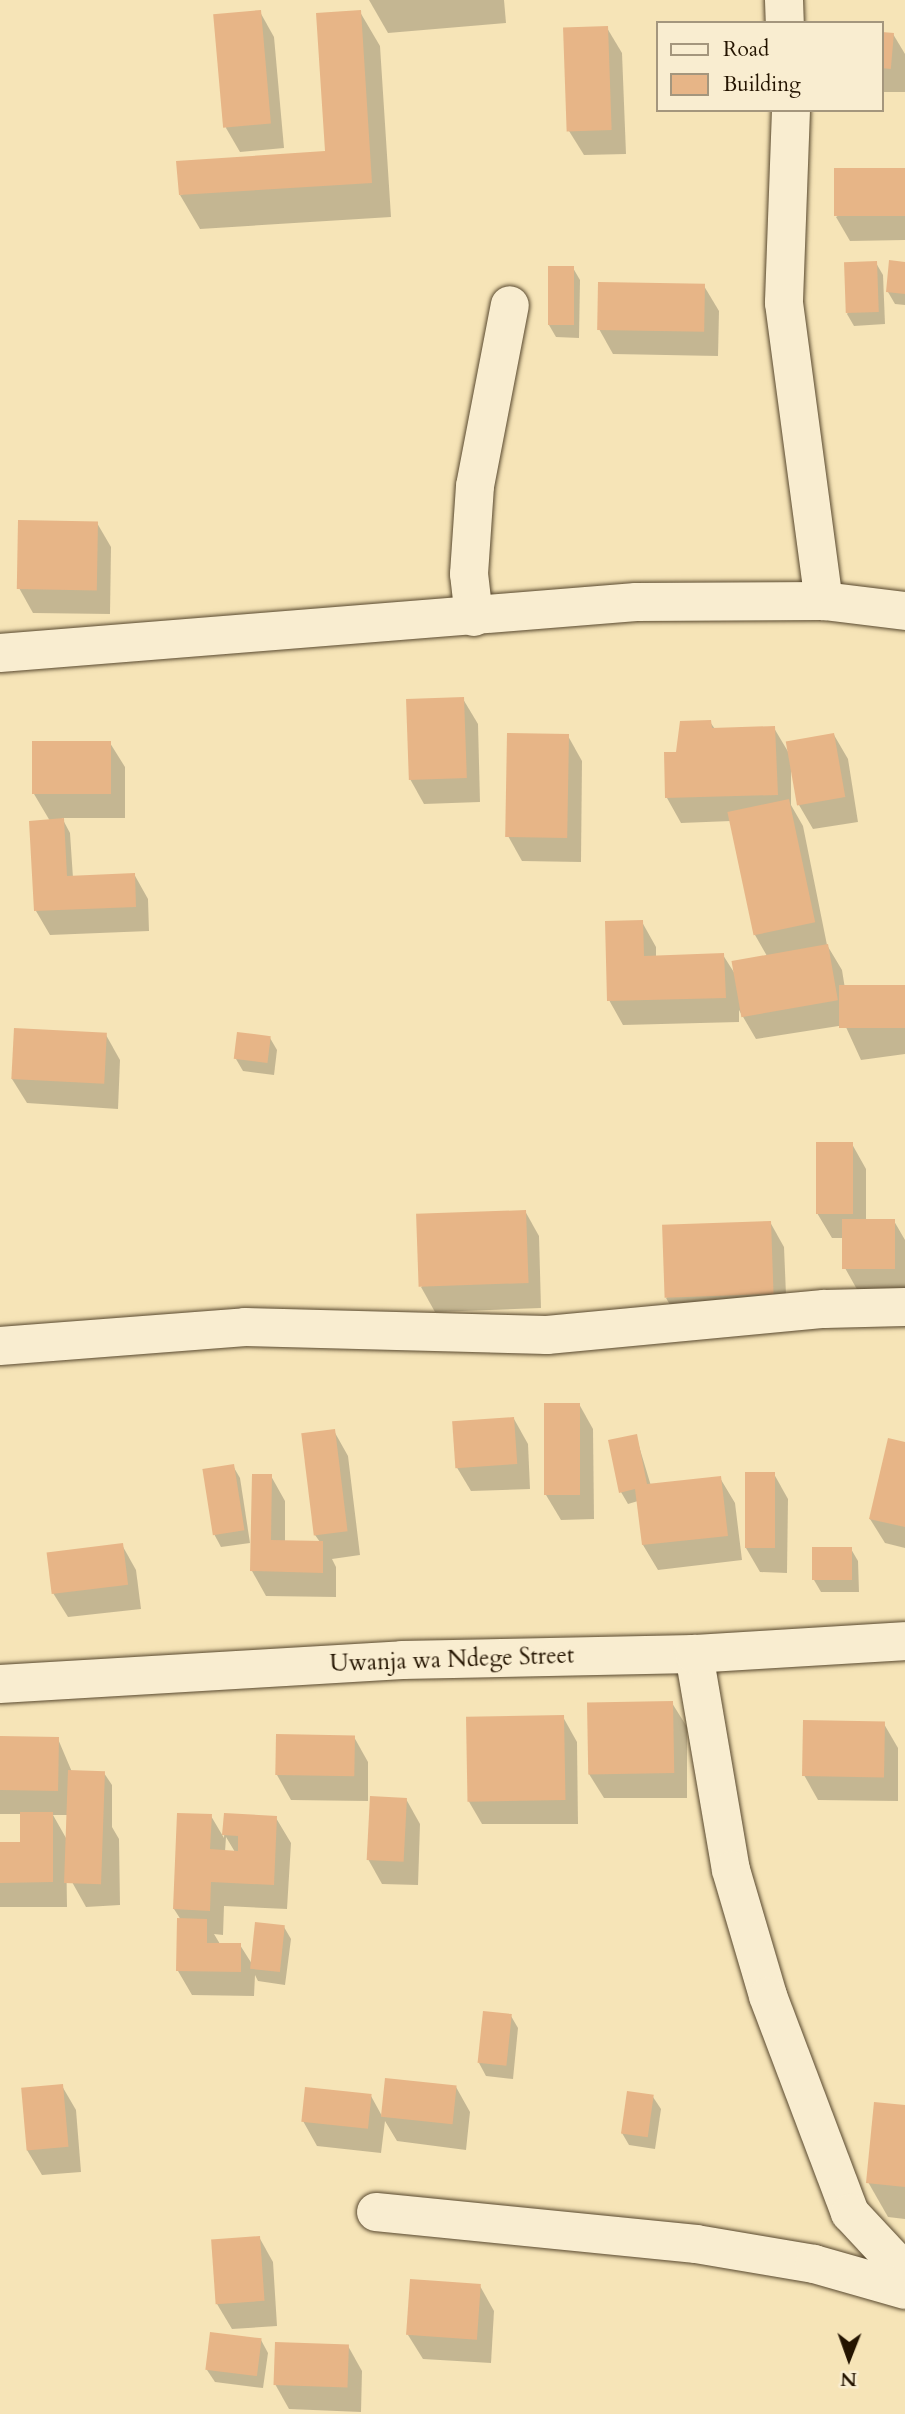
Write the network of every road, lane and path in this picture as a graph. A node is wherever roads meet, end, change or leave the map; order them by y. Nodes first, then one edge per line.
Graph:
1 (784, 0) edge
2 (785, 21) edge
3 (791, 112) edge
4 (510, 305) dead end
5 (824, 601) junction
6 (905, 611) edge
7 (474, 617) junction
8 (0, 653) edge
9 (905, 1307) edge
10 (0, 1346) edge
11 (905, 1641) edge
12 (694, 1654) junction
13 (0, 1684) edge
14 (376, 2212) dead end
15 (905, 2272) edge
16 (905, 2290) edge

1 - 2 street
3 - 5 street
4 - 7 street
5 - 6 street
5 - 7 street
7 - 8 street
9 - 10 street
11 - 12 street, Uwanja wa Ndege Street
12 - 13 street, Uwanja wa Ndege Street
12 - 15 street
14 - 16 street

